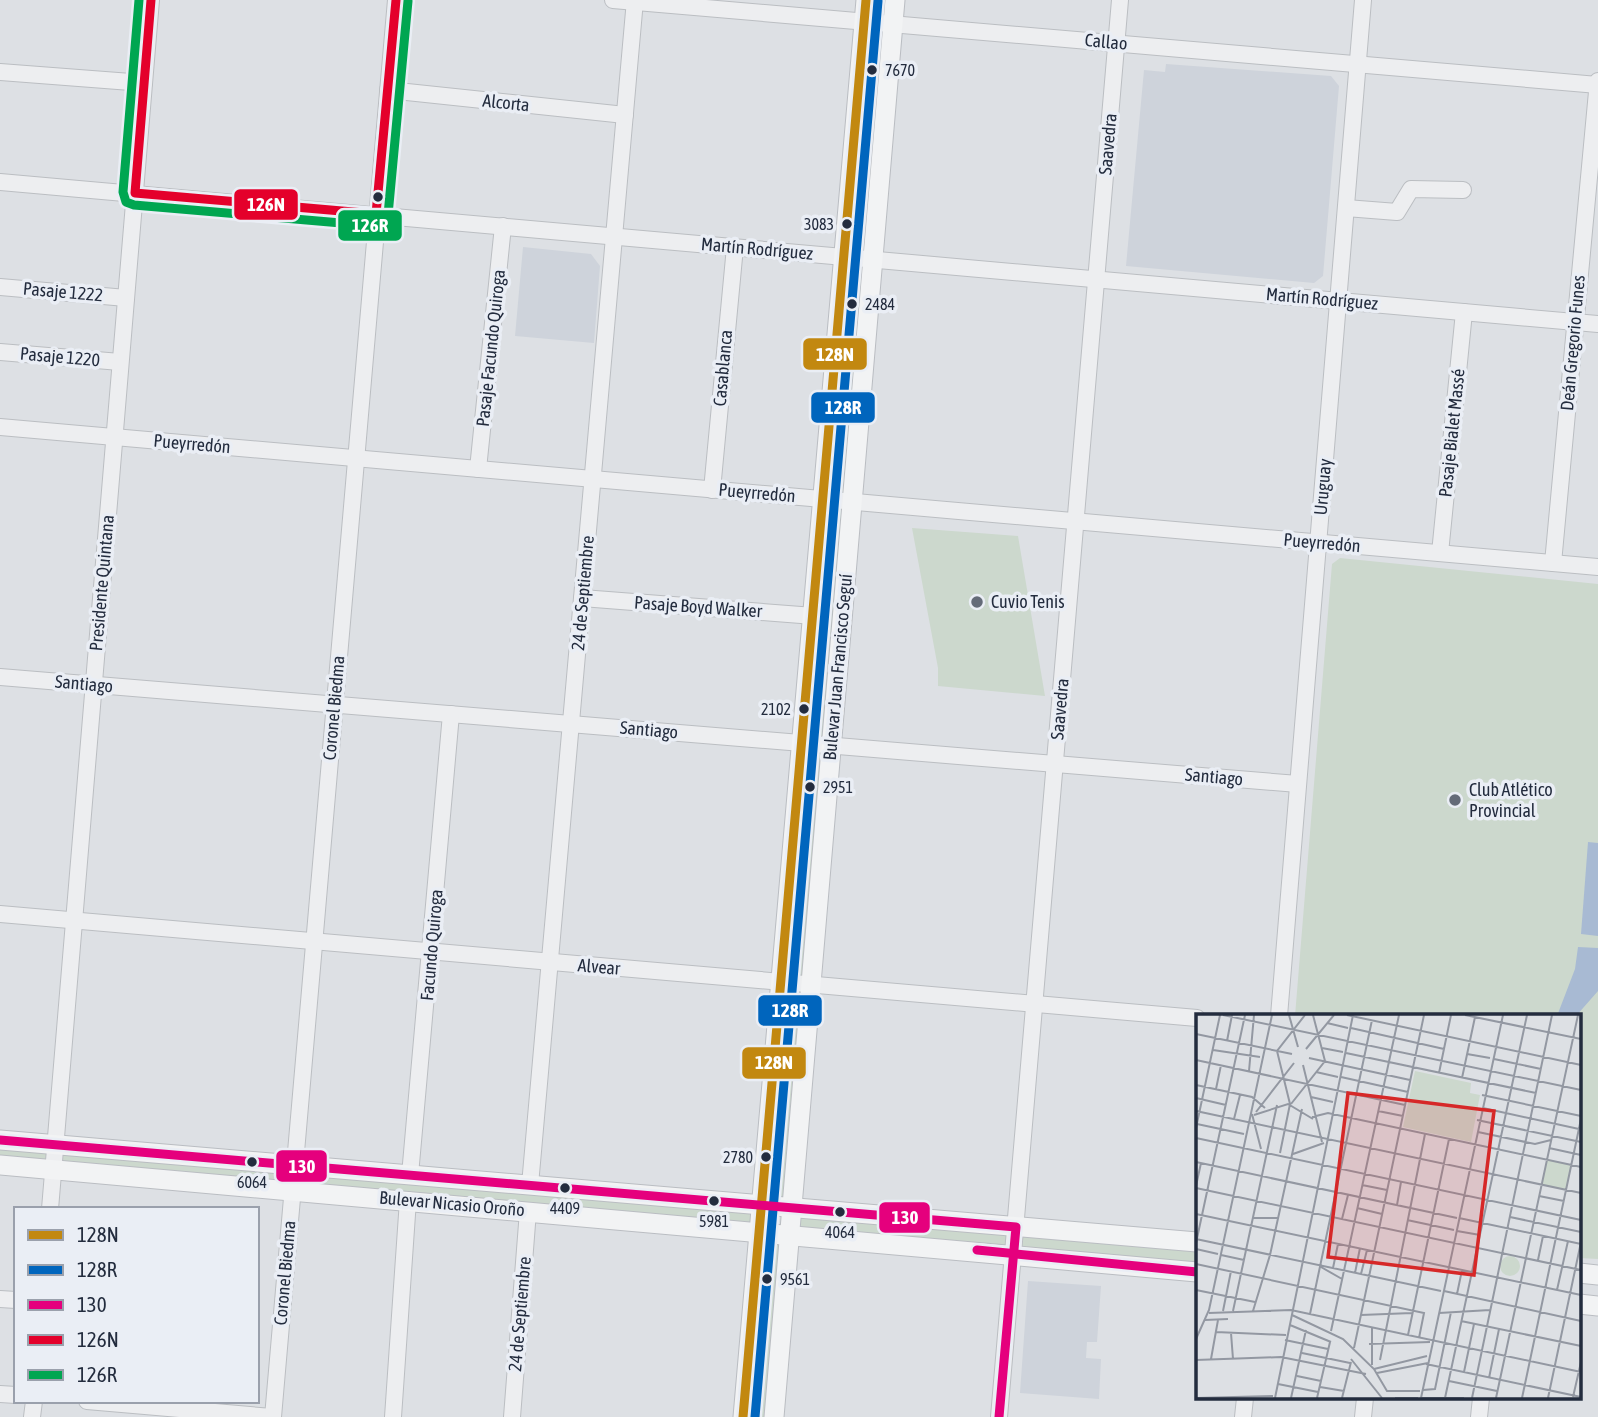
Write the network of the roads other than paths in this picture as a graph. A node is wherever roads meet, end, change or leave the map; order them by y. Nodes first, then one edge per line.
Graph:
1 (151, 0) edge
2 (396, 0) edge
3 (613, 0) edge
4 (866, 0) edge
5 (895, 0) edge
6 (1121, 0) edge
7 (1363, 0) edge
8 (634, 1) edge
9 (864, 22) junction
10 (893, 24) junction
11 (1117, 43) junction
12 (1357, 64) junction
13 (0, 72) edge
14 (144, 83) junction
15 (1598, 84) edge
16 (387, 90) junction
17 (625, 115) junction
18 (0, 182) edge
19 (1463, 190) dead end
20 (135, 193) junction
21 (1346, 208) junction
22 (376, 215) junction
23 (503, 226) junction
24 (614, 236) junction
25 (735, 247) junction
26 (844, 257) junction
27 (873, 259) junction
28 (1096, 279) junction
29 (0, 287) edge
30 (126, 298) junction
31 (1338, 301) junction
32 (1464, 312) junction
33 (1575, 322) junction
34 (1598, 324) edge
35 (0, 352) edge
36 (121, 362) junction
37 (0, 427) edge
38 (114, 438) junction
39 (355, 458) junction
40 (478, 469) junction
41 (593, 479) junction
42 (712, 489) junction
43 (823, 499) junction
44 (852, 502) junction
45 (1076, 521) junction
46 (1318, 542) junction
47 (1440, 553) junction
48 (1553, 563) junction
49 (1598, 567) edge
50 (582, 598) junction
51 (814, 616) junction
52 (0, 677) edge
53 (94, 684) junction
54 (334, 704) junction
55 (451, 714) junction
56 (572, 724) junction
57 (803, 743) junction
58 (831, 746) junction
59 (1055, 764) junction
60 (1298, 784) junction
61 (0, 914) edge
62 (74, 921) junction
63 (314, 942) junction
64 (431, 953) junction
65 (550, 963) junction
66 (783, 984) junction
67 (810, 987) junction
68 (1035, 1005) junction
69 (1279, 1014) edge
70 (1196, 1018) edge
71 (0, 1140) edge
72 (55, 1145) junction
73 (0, 1165) edge
74 (295, 1165) junction
75 (53, 1170) junction
76 (410, 1175) junction
77 (530, 1185) junction
78 (293, 1191) junction
79 (408, 1200) junction
80 (762, 1205) junction
81 (50, 1207) edge
82 (791, 1207) junction
83 (528, 1211) junction
84 (1016, 1227) junction
85 (760, 1231) junction
86 (790, 1234) junction
87 (1196, 1242) edge
88 (1013, 1253) junction
89 (1196, 1272) edge
90 (1580, 1273) edge
91 (1598, 1275) edge
92 (1580, 1304) edge
93 (1598, 1306) edge
94 (110, 1403) edge
95 (272, 1417) edge
96 (393, 1417) edge
97 (512, 1417) edge
98 (743, 1417) edge
99 (774, 1417) edge
100 (999, 1417) edge

1 - 14 street, Presidente Quintana
2 - 16 street, Coronel Biedma
3 - 8 street, Callao
4 - 9 main road, Bulevar Juan Francisco Seguí
5 - 10 main road, Bulevar Juan Francisco Seguí
6 - 11 street, Saavedra
7 - 12 street, Uruguay
8 - 9 street, Callao
8 - 17 street, 24 de Septiembre
9 - 10 street, Callao
9 - 26 main road, Bulevar Juan Francisco Seguí
10 - 11 street, Callao
10 - 27 main road, Bulevar Juan Francisco Seguí
11 - 12 street, Callao
11 - 28 street, Saavedra
12 - 15 street, Callao
12 - 21 street, Uruguay
13 - 14 street
14 - 20 street, Presidente Quintana
15 - 33 street, Deán Gregorio Funes
16 - 17 street, Alcorta
16 - 22 street, Coronel Biedma
17 - 24 street, 24 de Septiembre
18 - 20 street, Martín Rodríguez
19 - 21 street
20 - 22 street, Martín Rodríguez
20 - 30 street, Presidente Quintana
21 - 31 street, Uruguay
22 - 23 street, Martín Rodríguez
22 - 39 street, Coronel Biedma
23 - 24 street, Martín Rodríguez
23 - 40 street, Pasaje Facundo Quiroga
24 - 25 street, Martín Rodríguez
24 - 41 street, 24 de Septiembre
25 - 26 street, Martín Rodríguez
25 - 42 street, Casablanca
26 - 27 street, Martín Rodríguez
26 - 43 main road, Bulevar Juan Francisco Seguí
27 - 28 street, Martín Rodríguez
27 - 44 main road, Bulevar Juan Francisco Seguí
28 - 31 street, Martín Rodríguez
28 - 45 street, Saavedra
29 - 30 street, Pasaje 1222
30 - 36 street, Presidente Quintana
31 - 32 street, Martín Rodríguez
31 - 46 street, Uruguay
32 - 33 street, Martín Rodríguez
32 - 47 street, Pasaje Bialet Massé
33 - 34 street, Martín Rodríguez
33 - 48 street, Deán Gregorio Funes
35 - 36 street, Pasaje 1220
36 - 38 street, Presidente Quintana
37 - 38 street, Pueyrredón
38 - 39 street, Pueyrredón
38 - 53 street, Presidente Quintana
39 - 40 street, Pueyrredón
39 - 54 street, Coronel Biedma
40 - 41 street, Pueyrredón
41 - 42 street, Pueyrredón
41 - 50 street, 24 de Septiembre
42 - 43 street, Pueyrredón
43 - 44 street, Pueyrredón
43 - 51 main road, Bulevar Juan Francisco Seguí
44 - 45 street, Pueyrredón
44 - 58 main road, Bulevar Juan Francisco Seguí
45 - 46 street, Pueyrredón
45 - 59 street, Saavedra
46 - 47 street, Pueyrredón
46 - 60 street, Uruguay
47 - 48 street, Pueyrredón
48 - 49 street, Pueyrredón
50 - 51 street, Pasaje Boyd Walker
50 - 56 street, 24 de Septiembre
51 - 57 main road, Bulevar Juan Francisco Seguí
52 - 53 street, Santiago
53 - 54 street, Santiago
53 - 62 street, Presidente Quintana
54 - 55 street, Santiago
54 - 63 street, Coronel Biedma
55 - 56 street, Santiago
55 - 64 street, Facundo Quiroga
56 - 57 street, Santiago
56 - 65 street, 24 de Septiembre
57 - 58 street, Santiago
57 - 66 main road, Bulevar Juan Francisco Seguí
58 - 59 street, Santiago
58 - 67 main road, Bulevar Juan Francisco Seguí
59 - 60 street, Santiago
59 - 68 street, Saavedra
60 - 69 street, Uruguay
61 - 62 street, Alvear
62 - 63 street, Alvear
62 - 72 street, Presidente Quintana
63 - 64 street, Alvear
63 - 74 street, Coronel Biedma
64 - 65 street, Alvear
64 - 76 street, Facundo Quiroga
65 - 66 street, Alvear
65 - 77 street, 24 de Septiembre
66 - 67 street, Alvear
66 - 80 main road, Bulevar Juan Francisco Seguí
67 - 68 street, Alvear
67 - 82 main road, Bulevar Juan Francisco Seguí
68 - 70 street, Alvear
68 - 84 street, Saavedra
71 - 72 main road, Bulevar Nicasio Oroño
72 - 74 main road, Bulevar Nicasio Oroño
72 - 75 street, Presidente Quintana
73 - 75 main road, Bulevar Nicasio Oroño
74 - 76 main road, Bulevar Nicasio Oroño
74 - 78 street, Coronel Biedma
75 - 78 main road, Bulevar Nicasio Oroño
75 - 81 street, Presidente Quintana
76 - 77 main road, Bulevar Nicasio Oroño
77 - 80 main road, Bulevar Nicasio Oroño
78 - 79 main road, Bulevar Nicasio Oroño
78 - 95 street, Coronel Biedma
79 - 83 main road, Bulevar Nicasio Oroño
79 - 96 street
80 - 82 main road, Bulevar Nicasio Oroño
80 - 85 main road, Bulevar Juan Francisco Seguí
82 - 84 main road, Bulevar Nicasio Oroño
82 - 86 main road, Bulevar Juan Francisco Seguí
83 - 85 main road, Bulevar Nicasio Oroño
83 - 97 street, 24 de Septiembre
84 - 87 main road, Bulevar Nicasio Oroño
84 - 88 street, Saavedra
85 - 86 main road, Bulevar Nicasio Oroño
85 - 98 main road, Bulevar Juan Francisco Seguí
86 - 88 main road, Bulevar Nicasio Oroño
86 - 99 main road, Bulevar Juan Francisco Seguí
88 - 89 main road, Bulevar Nicasio Oroño
88 - 100 street, Saavedra
90 - 91 main road
92 - 93 main road
94 - 95 street

